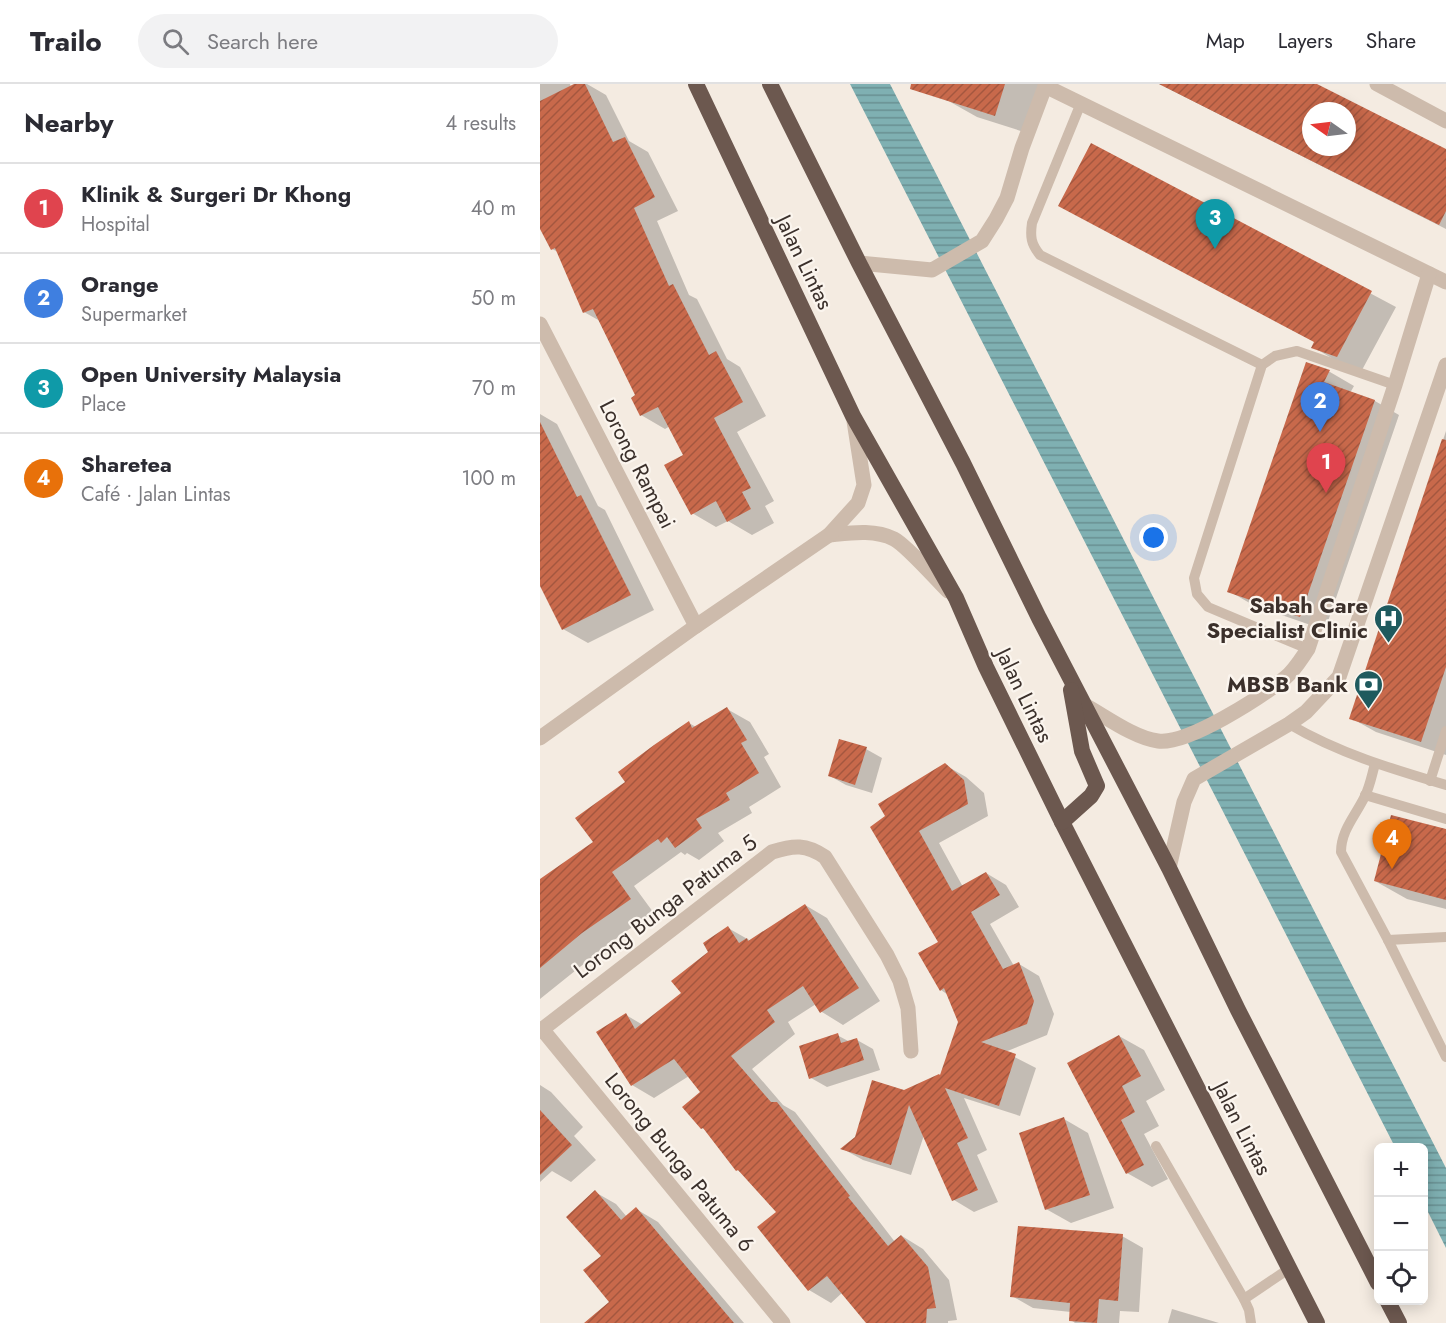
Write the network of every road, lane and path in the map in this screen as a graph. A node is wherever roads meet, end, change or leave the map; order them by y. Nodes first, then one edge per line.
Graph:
1 (696, 84) edge
2 (770, 84) edge
3 (1046, 85) edge
4 (1382, 85) edge
5 (1081, 103) junction
6 (1446, 121) edge
7 (859, 263) junction
8 (1429, 274) junction
9 (1446, 282) edge
10 (540, 324) edge
11 (1262, 365) junction
12 (1446, 365) edge
13 (1395, 385) junction
14 (853, 416) junction
15 (829, 535) junction
16 (956, 598) junction
17 (696, 626) junction
18 (1308, 649) junction
19 (1067, 672) junction
20 (1083, 704) junction
21 (1289, 724) junction
22 (1446, 731) edge
23 (540, 738) edge
24 (1375, 764) junction
25 (1430, 781) junction
26 (1446, 785) edge
27 (1365, 795) junction
28 (1446, 819) edge
29 (1062, 822) junction
30 (1169, 867) junction
31 (1446, 937) edge
32 (1388, 940) junction
33 (541, 1030) edge
34 (912, 1051) dead end
35 (1446, 1058) edge
36 (1156, 1146) dead end
37 (1290, 1269) junction
38 (1374, 1275) edge
39 (1244, 1299) junction
40 (1390, 1305) edge
41 (783, 1323) edge
42 (1251, 1323) edge
43 (1317, 1323) edge
44 (1399, 1323) edge

1 - 14 highway, Jalan Lintas
2 - 7 highway, Jalan Lintas
3 - 5 street
3 - 7 street
4 - 6 street
5 - 8 street
5 - 11 lane
7 - 19 highway, Jalan Lintas
8 - 9 street
8 - 13 street
10 - 17 street, Lorong Rampai
11 - 13 lane
11 - 18 lane
12 - 21 street
13 - 18 street
14 - 15 street
14 - 16 highway, Jalan Lintas
15 - 16 street
15 - 17 street
16 - 29 highway, Jalan Lintas
17 - 23 street
18 - 20 street
19 - 20 highway, Jalan Lintas
19 - 29 highway
20 - 30 highway, Jalan Lintas
21 - 24 lane
21 - 30 street
22 - 25 lane
24 - 25 lane
24 - 27 lane
25 - 26 lane
27 - 28 lane
27 - 32 lane
29 - 37 highway, Jalan Lintas
30 - 38 highway, Jalan Lintas
31 - 32 lane
32 - 35 lane
33 - 34 street, Lorong Bunga Patuma 5
33 - 41 street, Lorong Bunga Patuma 6
36 - 39 lane
37 - 39 lane
37 - 43 highway, Jalan Lintas
39 - 42 lane
40 - 44 highway

